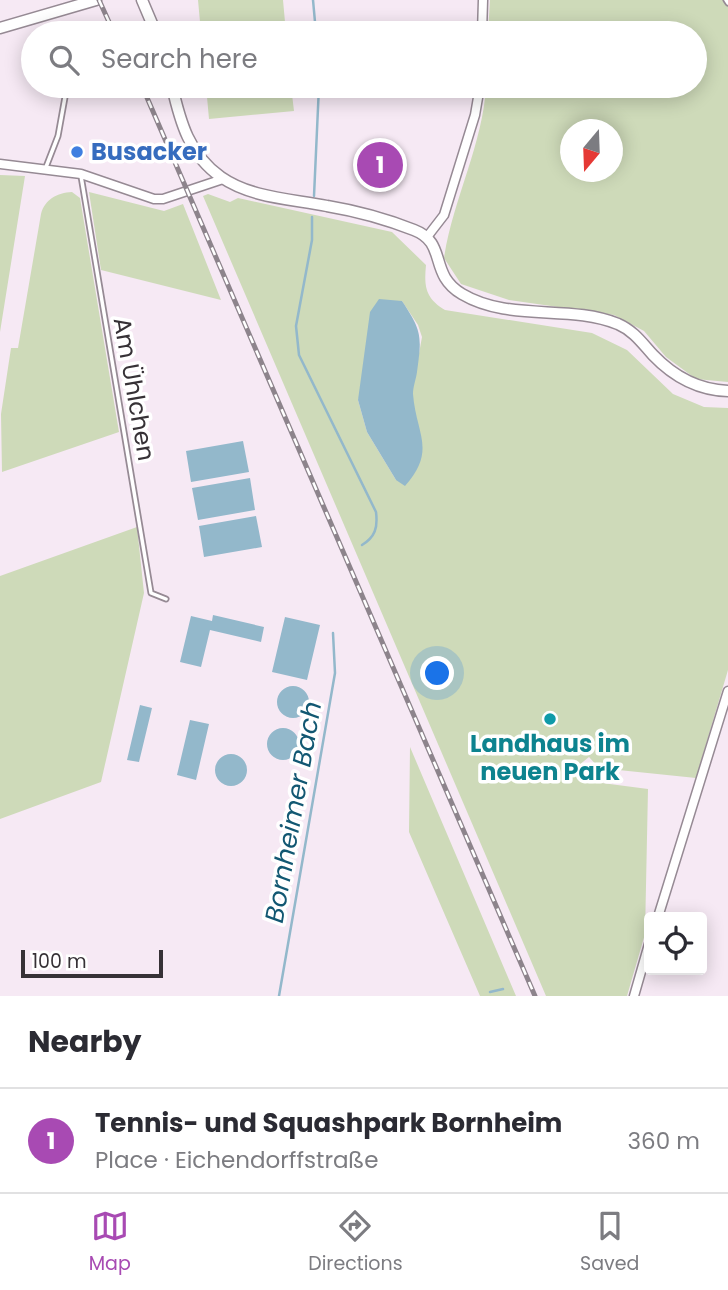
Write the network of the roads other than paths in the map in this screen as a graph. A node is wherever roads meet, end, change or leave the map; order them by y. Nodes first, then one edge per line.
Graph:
1 (96, 0) edge
2 (484, 0) edge
3 (144, 1) edge
4 (24, 21) edge
5 (152, 21) edge
6 (483, 21) edge
7 (21, 22) edge
8 (0, 28) edge
9 (65, 98) edge
10 (176, 98) edge
11 (478, 98) edge
12 (0, 164) edge
13 (45, 169) junction
14 (81, 174) junction
15 (223, 179) junction
16 (427, 237) junction
17 (728, 391) edge
18 (166, 599) dead end
19 (728, 691) edge
20 (660, 912) edge
21 (644, 961) edge
22 (634, 996) edge

1 - 4 street
2 - 6 street
3 - 5 street
7 - 8 street
9 - 13 lane
10 - 15 street
11 - 16 street
12 - 13 street
13 - 14 street
14 - 15 street
14 - 18 lane, Am Ühlchen
15 - 16 street
16 - 17 street
19 - 20 street
21 - 22 street

